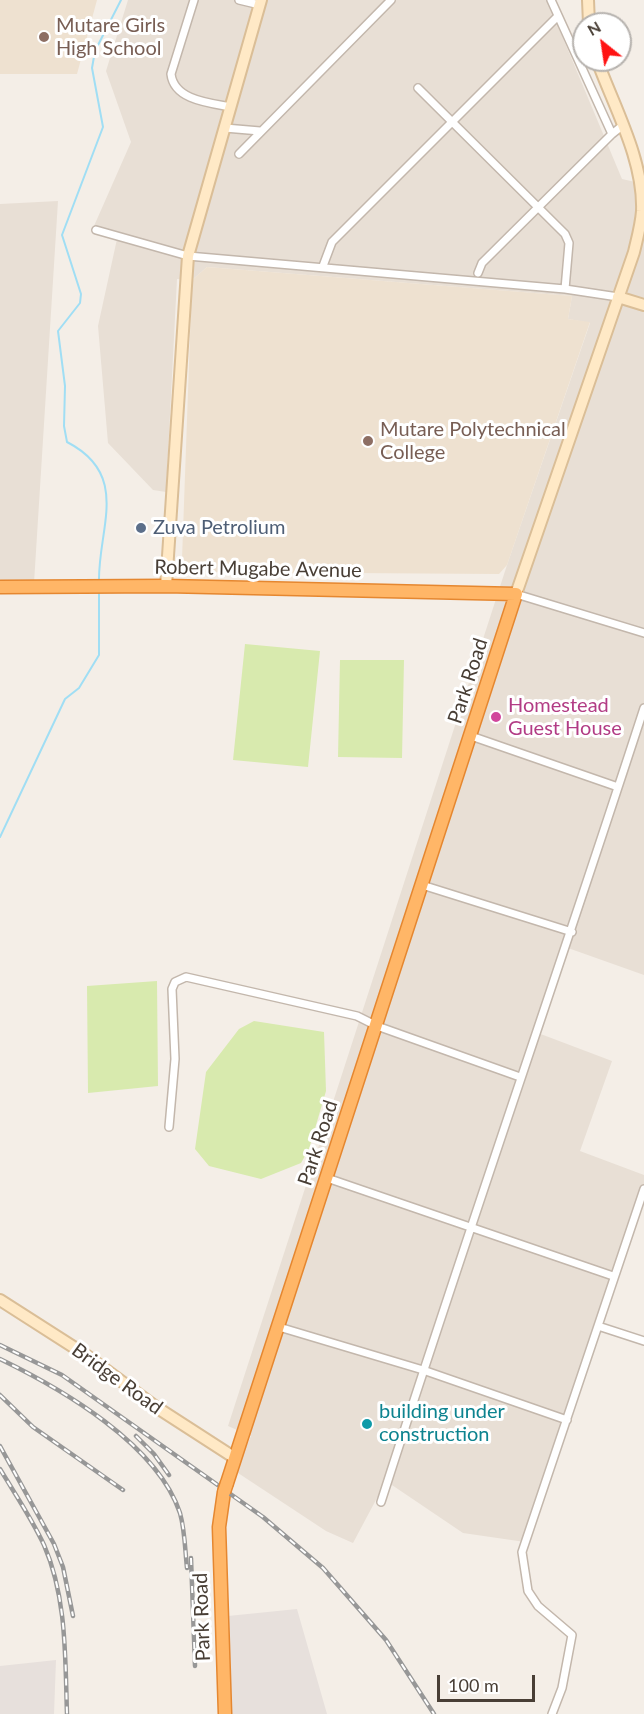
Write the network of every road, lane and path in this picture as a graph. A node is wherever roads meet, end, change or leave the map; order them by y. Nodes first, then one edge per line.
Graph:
1 (195, 0) edge
2 (239, 0) edge
3 (391, 0) edge
4 (551, 0) edge
5 (261, 2) edge
6 (558, 16) junction
7 (602, 72) edge
8 (417, 88) dead end
9 (231, 107) junction
10 (453, 121) junction
11 (622, 126) junction
12 (225, 128) junction
13 (260, 131) junction
14 (612, 135) junction
15 (239, 154) dead end
16 (538, 208) junction
17 (96, 230) dead end
18 (188, 256) junction
19 (323, 266) junction
20 (478, 273) dead end
21 (565, 289) junction
22 (618, 297) junction
23 (644, 305) edge
24 (166, 586) junction
25 (0, 587) edge
26 (516, 594) junction
27 (644, 633) edge
28 (644, 708) edge
29 (471, 736) junction
30 (618, 788) junction
31 (422, 885) junction
32 (572, 932) junction
33 (377, 1026) junction
34 (520, 1077) junction
35 (169, 1127) dead end
36 (327, 1178) junction
37 (644, 1189) edge
38 (471, 1226) junction
39 (613, 1276) junction
40 (0, 1300) edge
41 (598, 1326) junction
42 (279, 1327) junction
43 (644, 1341) edge
44 (423, 1370) junction
45 (567, 1420) junction
46 (235, 1458) junction
47 (381, 1502) dead end
48 (225, 1714) edge
49 (552, 1714) edge

1 - 9 street
2 - 5 street
3 - 13 street
4 - 6 street
5 - 9 street
6 - 10 street
6 - 14 street
7 - 11 street
8 - 10 street
9 - 12 street
10 - 16 street
10 - 19 street
11 - 14 street
11 - 22 street
12 - 13 street
12 - 18 street
13 - 15 street
14 - 16 street
16 - 20 street
16 - 21 street
17 - 18 street
18 - 19 street
18 - 24 street
19 - 21 street
21 - 22 street
22 - 23 street
22 - 26 street
24 - 25 highway, Robert Mugabe Avenue
24 - 26 highway, Robert Mugabe Avenue
26 - 27 street
26 - 29 highway, Park Road
28 - 30 street
29 - 30 street
29 - 31 highway, Park Road
30 - 32 street
31 - 32 street
31 - 33 highway, Park Road
32 - 34 street
33 - 34 street
33 - 35 street
33 - 36 highway, Park Road
34 - 38 street
36 - 38 street
36 - 42 highway, Park Road
37 - 39 street
38 - 39 street
38 - 44 street
39 - 41 street
40 - 46 street, Bridge Road
41 - 43 street
41 - 45 street
42 - 44 street
42 - 46 highway, Park Road
44 - 45 street
44 - 47 street
45 - 49 street
46 - 48 highway, Park Road

